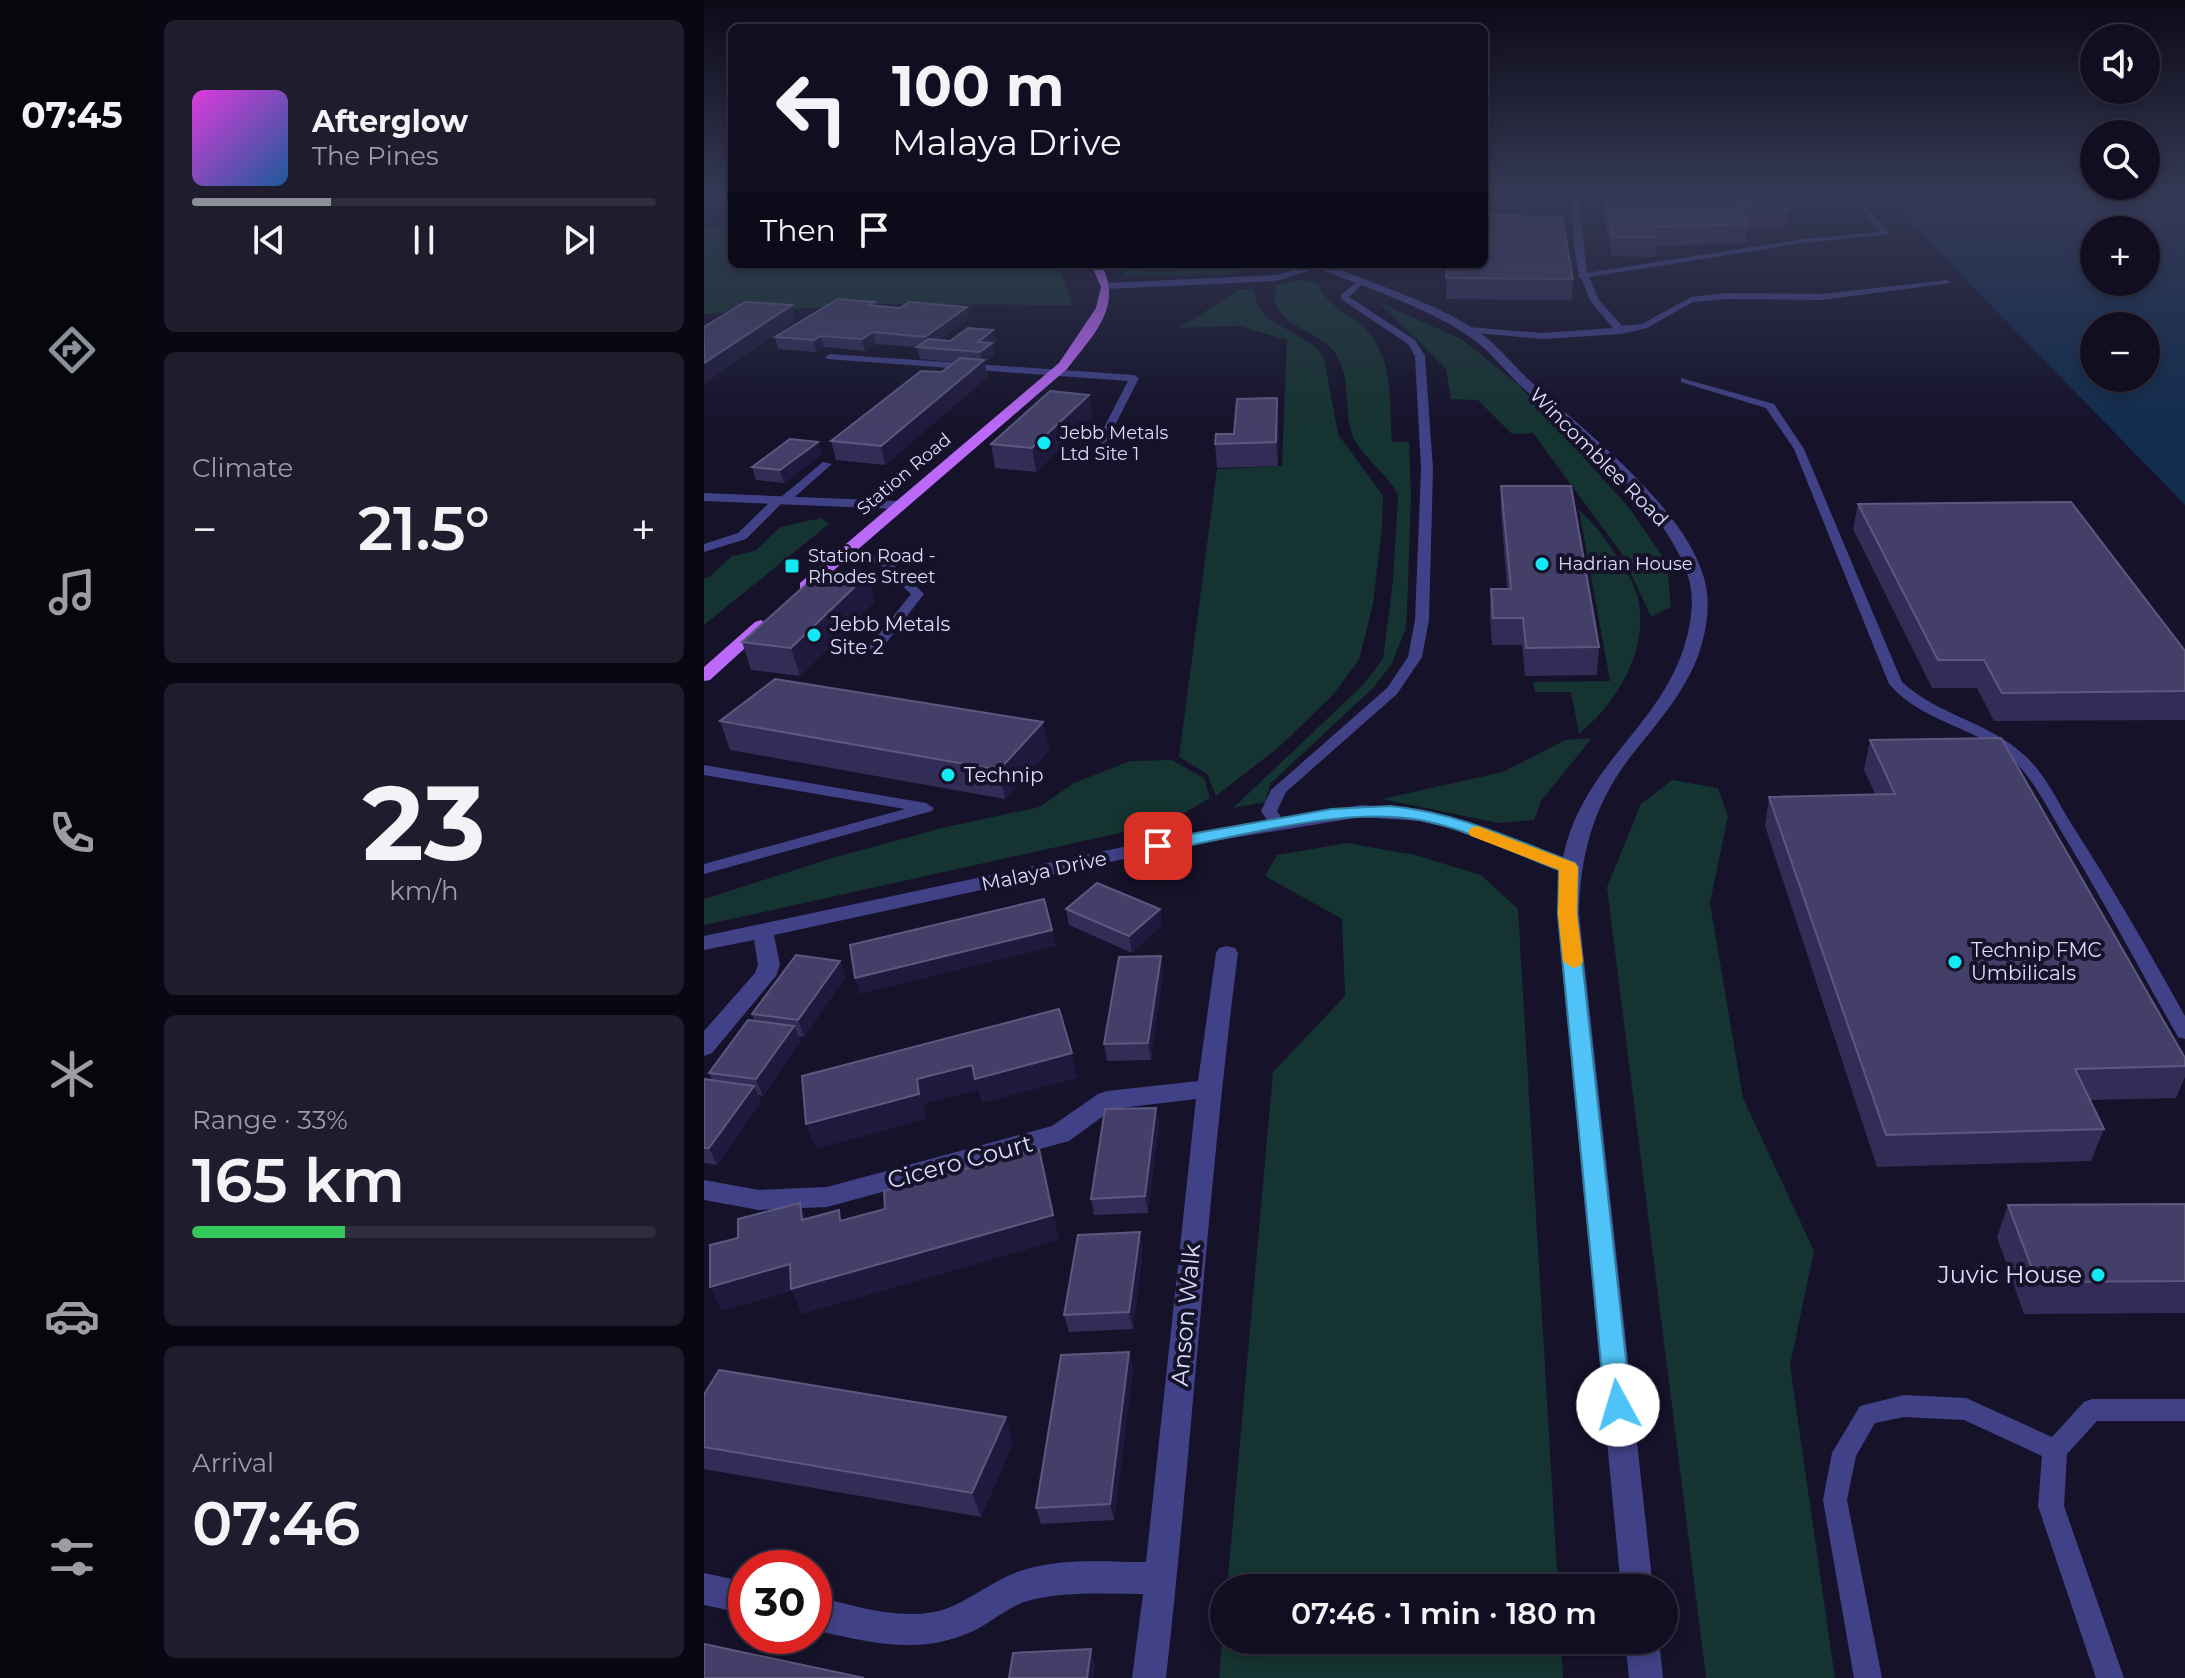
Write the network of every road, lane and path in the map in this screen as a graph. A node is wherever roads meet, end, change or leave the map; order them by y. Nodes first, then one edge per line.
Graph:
1 (1100, 273) edge
2 (1293, 273) edge
3 (1340, 273) edge
4 (1598, 273) edge
5 (1581, 276) joint
6 (1359, 283) junction
7 (1947, 283) dead end
8 (1106, 286) junction
9 (1468, 330) junction
10 (1621, 331) junction
11 (830, 357) edge
12 (934, 366) junction
13 (923, 375) edge
14 (1053, 375) junction
15 (1684, 380) dead end
16 (1102, 441) dead end
17 (827, 464) dead end
18 (704, 497) edge
19 (782, 500) junction
20 (897, 505) junction
21 (704, 548) edge
22 (840, 555) junction
23 (796, 595) edge
24 (773, 615) edge
25 (874, 649) dead end
26 (704, 676) edge
27 (704, 770) edge
28 (1277, 823) junction
29 (1569, 867) junction
30 (704, 869) edge
31 (763, 932) junction
32 (704, 943) edge
33 (1227, 953) dead end
34 (2185, 1032) edge
35 (704, 1047) edge
36 (1207, 1089) junction
37 (704, 1190) edge
38 (2185, 1410) edge
39 (2055, 1450) junction
40 (1636, 1574) edge
41 (1162, 1578) junction
42 (704, 1589) edge
43 (728, 1594) edge
44 (832, 1617) edge
45 (1643, 1654) edge
46 (1149, 1678) edge
47 (1646, 1678) edge
48 (1868, 1678) edge
49 (2110, 1678) edge

1 - 8 main road
2 - 8 street
3 - 6 street, Wincomblee Road
4 - 5 lane
5 - 10 lane
6 - 9 street, Wincomblee Road
6 - 28 lane
7 - 10 lane
8 - 14 main road, Station Road
9 - 10 lane
9 - 29 street, Wincomblee Road
11 - 12 lane
12 - 13 lane
12 - 14 lane
14 - 16 lane
14 - 20 main road, Station Road
15 - 34 lane
17 - 19 lane
18 - 19 street
19 - 20 street
19 - 21 lane
20 - 22 main road, Station Road
22 - 23 main road, Station Road
22 - 25 lane
24 - 26 main road
27 - 30 lane
28 - 29 street, Malaya Drive
28 - 31 street, Malaya Drive
29 - 40 street, Wincomblee Road
31 - 32 street, Malaya Drive
31 - 35 street
33 - 36 street, Anson Walk
36 - 37 street, Cicero Court
36 - 41 street, Anson Walk
38 - 39 lane
39 - 48 lane
39 - 49 lane
41 - 44 street
41 - 46 street, Anson Walk
42 - 43 street
45 - 47 street

